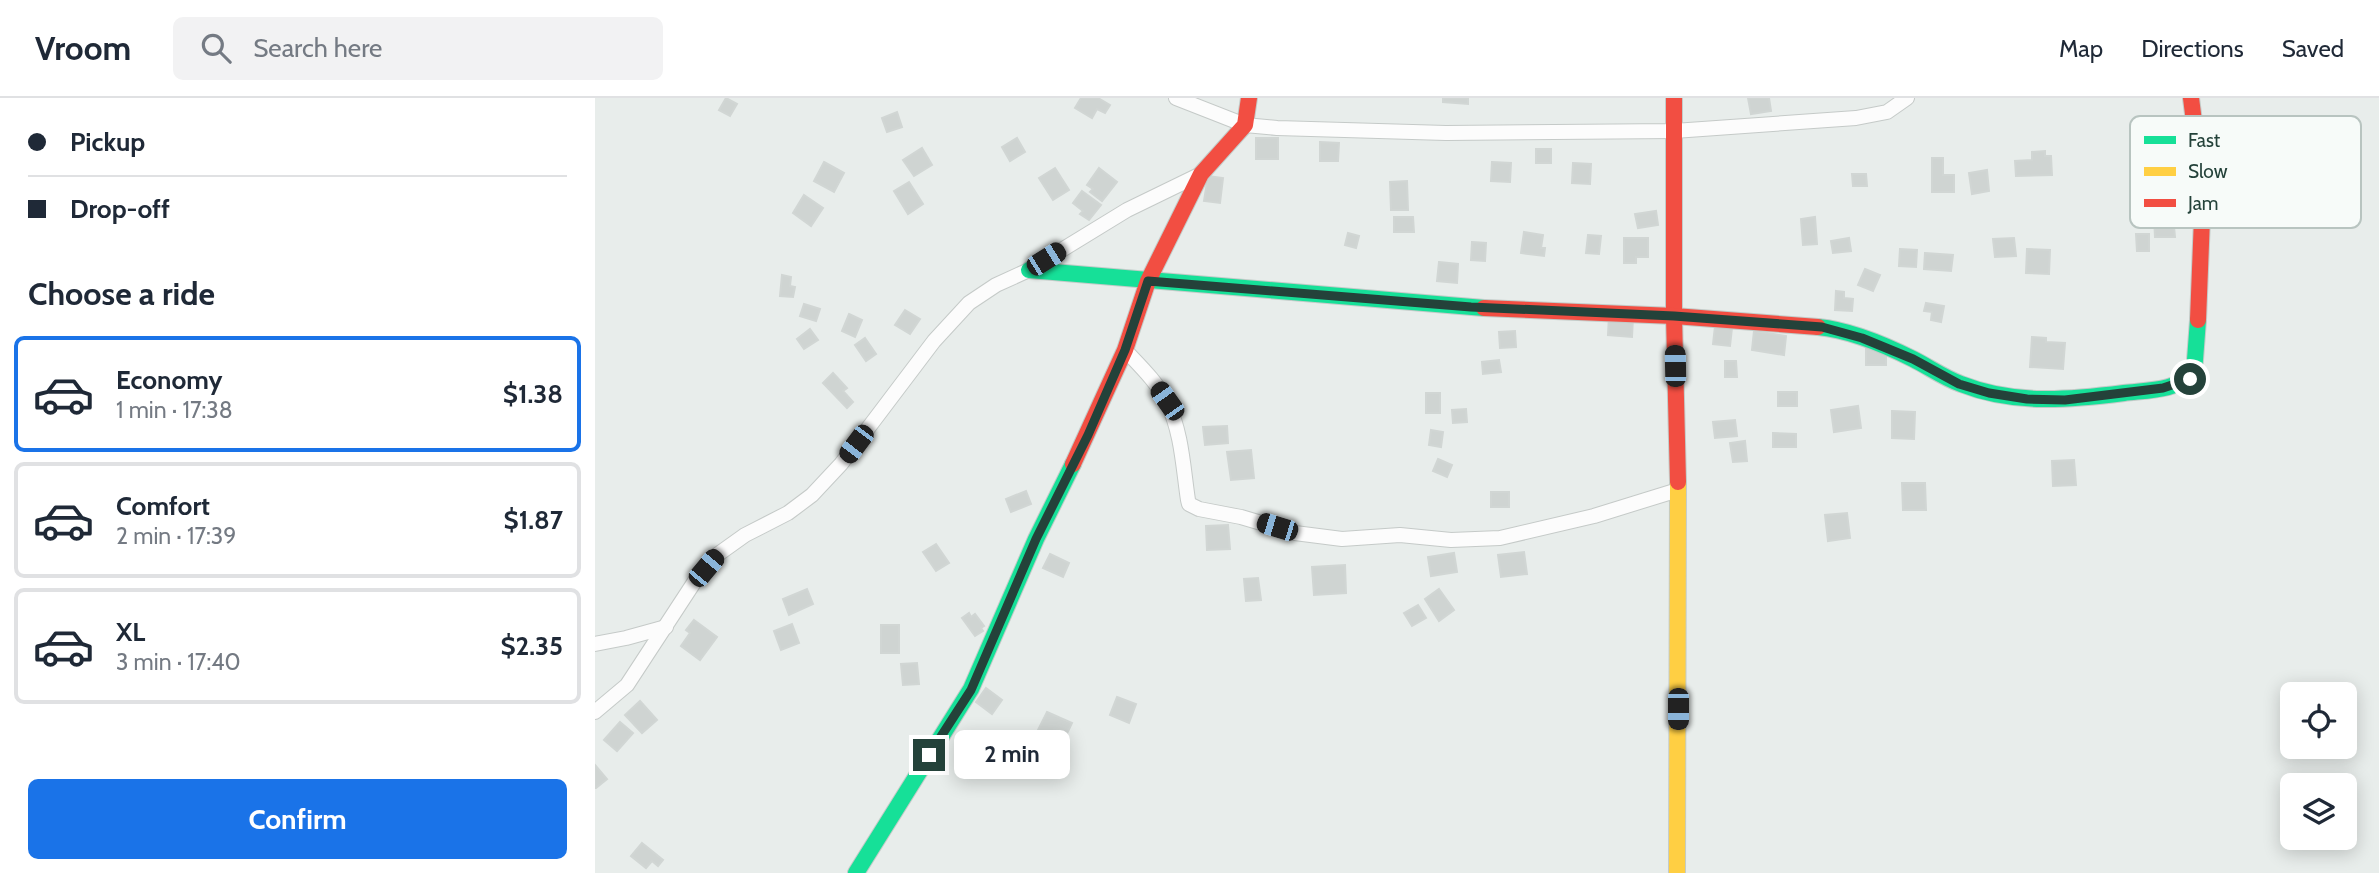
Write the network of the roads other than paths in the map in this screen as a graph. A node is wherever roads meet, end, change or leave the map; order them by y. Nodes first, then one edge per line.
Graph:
1 (1176, 98) edge
2 (1249, 98) edge
3 (1674, 98) edge
4 (1907, 98) edge
5 (2191, 98) edge
6 (2193, 116) edge
7 (1245, 125) junction
8 (1674, 131) junction
9 (1201, 174) junction
10 (2202, 228) edge
11 (1029, 270) junction
12 (1148, 281) junction
13 (1674, 316) junction
14 (1125, 350) junction
15 (1678, 490) junction
16 (666, 627) junction
17 (595, 644) edge
18 (595, 712) edge
19 (856, 873) edge
20 (1677, 873) edge

1 - 7 street
2 - 7 street
3 - 8 street
4 - 8 street
5 - 6 street
7 - 8 street
7 - 9 street
8 - 13 street
9 - 11 street
9 - 12 street
10 - 13 street
11 - 12 street
11 - 16 street
12 - 13 street
12 - 14 street
13 - 15 street
14 - 15 street
14 - 19 street
15 - 20 street
16 - 17 street
16 - 18 street

